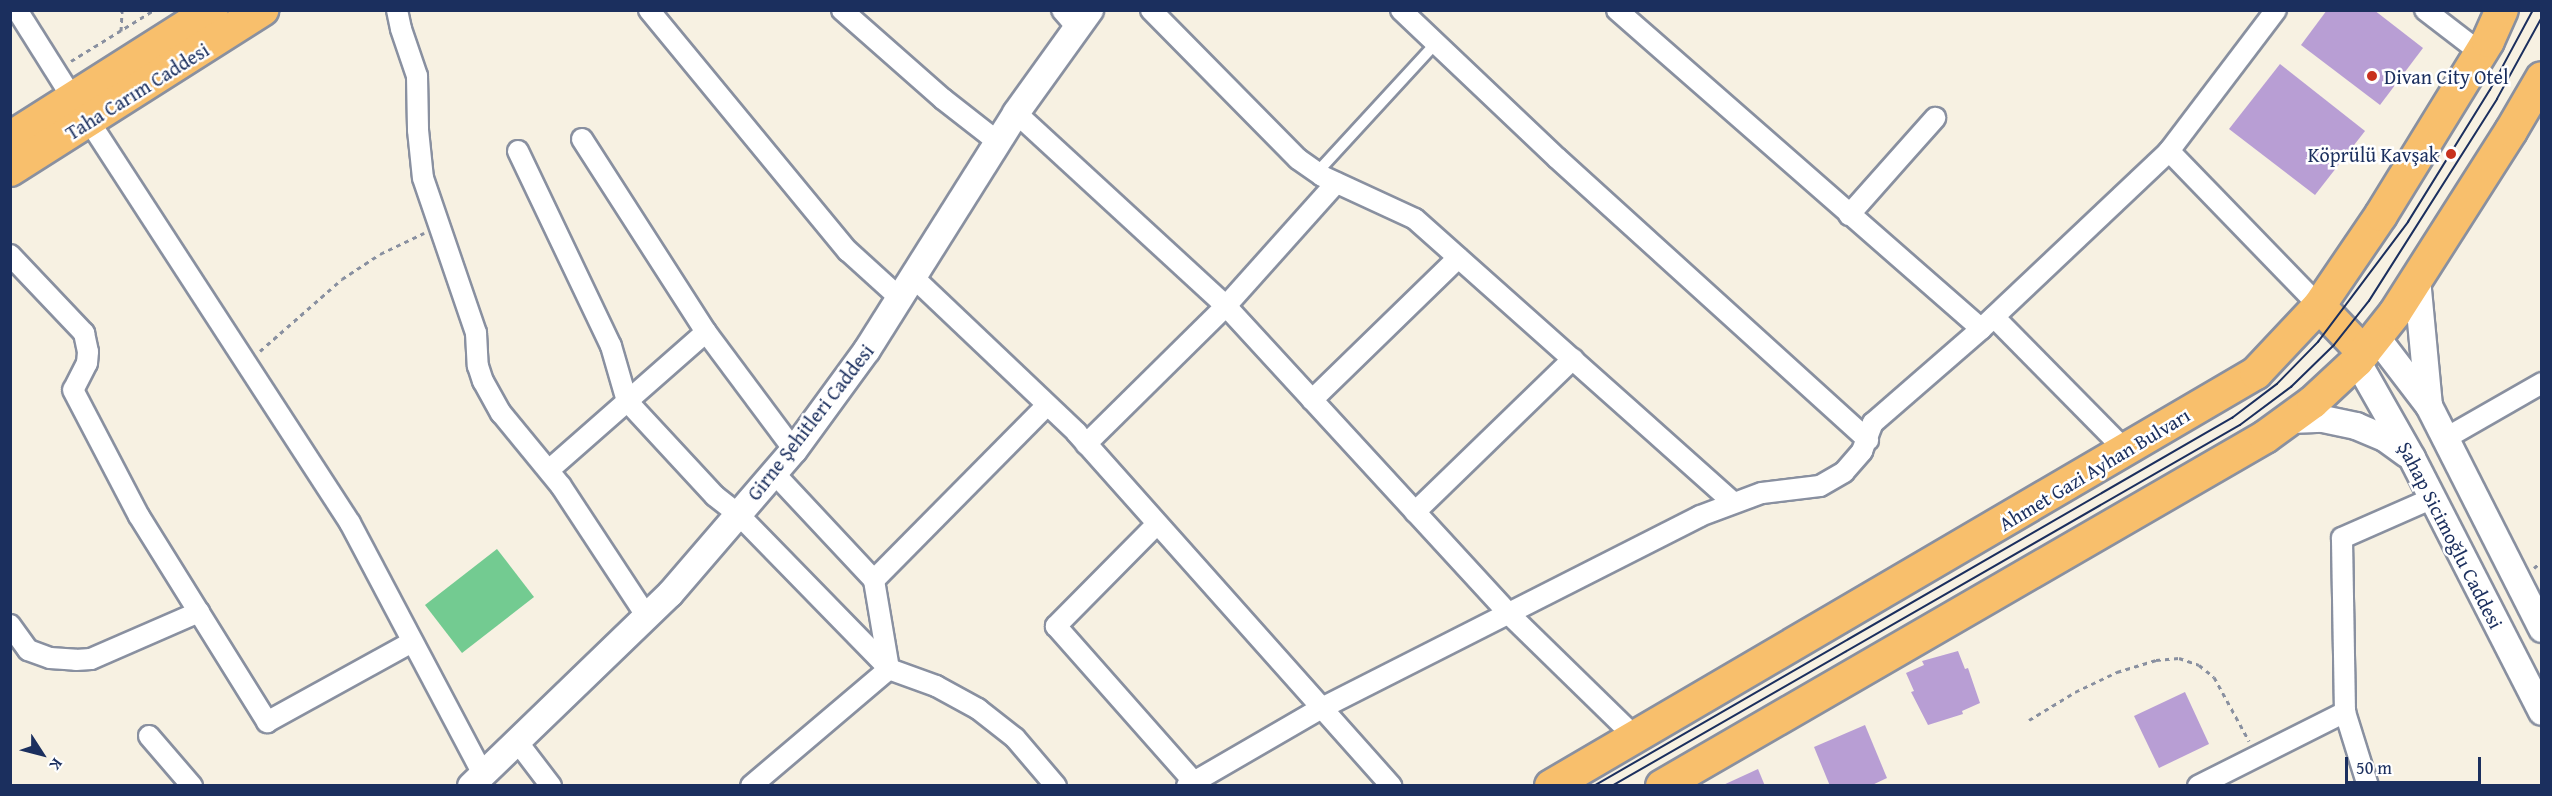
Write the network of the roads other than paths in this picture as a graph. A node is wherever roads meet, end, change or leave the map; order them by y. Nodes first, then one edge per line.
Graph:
1 (17, 10) edge
2 (212, 10) edge
3 (262, 10) edge
4 (397, 10) edge
5 (649, 10) edge
6 (842, 10) edge
7 (1151, 10) edge
8 (1401, 10) edge
9 (1617, 10) edge
10 (2276, 10) edge
11 (2425, 10) edge
12 (2502, 10) edge
13 (1077, 16) edge
14 (1436, 43) junction
15 (2481, 53) junction
16 (2541, 78) edge
17 (81, 110) junction
18 (1016, 113) junction
19 (1935, 118) dead end
20 (10, 138) edge
21 (582, 139) dead end
22 (998, 142) junction
23 (518, 151) dead end
24 (2169, 151) junction
25 (10, 170) edge
26 (1329, 180) junction
27 (1849, 215) junction
28 (10, 255) edge
29 (1458, 258) junction
30 (2417, 279) junction
31 (908, 289) junction
32 (1226, 306) junction
33 (2319, 306) junction
34 (1988, 323) junction
35 (706, 332) junction
36 (2366, 350) junction
37 (1573, 359) junction
38 (2541, 382) edge
39 (1312, 400) junction
40 (627, 401) junction
41 (1047, 405) junction
42 (2429, 405) junction
43 (2290, 420) junction
44 (2446, 438) junction
45 (1868, 440) junction
46 (1086, 444) junction
47 (794, 450) junction
48 (2126, 451) junction
49 (2412, 458) junction
50 (549, 470) junction
51 (774, 473) junction
52 (2433, 498) junction
53 (1733, 502) junction
54 (1414, 512) junction
55 (738, 514) junction
56 (1157, 524) junction
57 (874, 580) junction
58 (199, 612) junction
59 (1508, 613) junction
60 (647, 617) junction
61 (10, 625) edge
62 (2541, 629) edge
63 (412, 642) junction
64 (889, 669) junction
65 (1320, 709) junction
66 (2345, 712) junction
67 (2541, 712) edge
68 (149, 736) dead end
69 (1636, 738) junction
70 (516, 740) junction
71 (477, 779) edge
72 (1190, 784) edge
73 (192, 786) edge
74 (551, 786) edge
75 (751, 786) edge
76 (1056, 786) edge
77 (1391, 786) edge
78 (1551, 786) edge
79 (1662, 786) edge
80 (2198, 786) edge
81 (2368, 786) edge

1 - 17 street
2 - 17 main road, Taha Carım Caddesi
3 - 17 main road, Taha Carım Caddesi
4 - 50 street
5 - 31 street
6 - 22 street
7 - 26 street
8 - 14 street
9 - 27 street
10 - 24 street
11 - 15 street
12 - 15 main road, Ahmet Gazi Ayhan Bulvarı
13 - 18 street, Girne Şehitleri Caddesi
14 - 26 lane
14 - 45 street
15 - 33 main road, Ahmet Gazi Ayhan Bulvarı
16 - 30 main road
17 - 20 main road, Taha Carım Caddesi
17 - 25 main road, Taha Carım Caddesi
17 - 63 street
18 - 22 street, Girne Şehitleri Caddesi
18 - 32 street
19 - 27 street
21 - 35 street
22 - 31 street, Girne Şehitleri Caddesi
23 - 40 street
24 - 33 street
24 - 34 street
26 - 29 street
26 - 32 street
27 - 34 street
28 - 58 street
29 - 37 street
29 - 39 street
30 - 36 main road
30 - 42 street
31 - 41 street
31 - 47 street, Girne Şehitleri Caddesi
32 - 39 street
32 - 46 street
33 - 36 main road
33 - 48 main road, Ahmet Gazi Ayhan Bulvarı
34 - 45 street
34 - 48 street
35 - 40 street
35 - 47 street
36 - 42 street
36 - 43 main road
36 - 49 street, Şahap Sicimoğlu Caddesi
37 - 53 street
37 - 54 street
38 - 44 street
39 - 54 street
40 - 50 street
40 - 55 street
41 - 46 street
41 - 57 street
42 - 44 street, Şahap Sicimoğlu Caddesi
43 - 49 street
43 - 79 main road
44 - 62 street, Şahap Sicimoğlu Caddesi
45 - 53 street
46 - 56 street
47 - 51 street, Girne Şehitleri Caddesi
48 - 69 main road, Ahmet Gazi Ayhan Bulvarı
49 - 52 street, Şahap Sicimoğlu Caddesi
50 - 60 street
51 - 55 street, Girne Şehitleri Caddesi
51 - 57 street
52 - 66 street
52 - 67 street, Şahap Sicimoğlu Caddesi
53 - 59 street
54 - 59 street
55 - 60 street, Girne Şehitleri Caddesi
55 - 64 street
56 - 65 street
56 - 72 street
57 - 64 street
58 - 61 street
58 - 63 street
59 - 65 street
59 - 69 street
60 - 70 street, Girne Şehitleri Caddesi
63 - 71 street
64 - 75 street
64 - 76 street
65 - 72 street
65 - 77 street
66 - 80 street
66 - 81 street
68 - 73 street
69 - 78 main road, Ahmet Gazi Ayhan Bulvarı
70 - 71 street, Girne Şehitleri Caddesi
70 - 74 street

